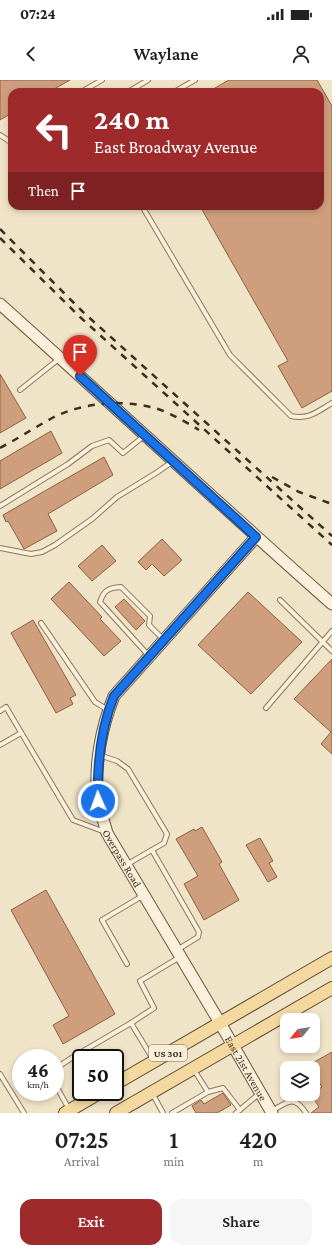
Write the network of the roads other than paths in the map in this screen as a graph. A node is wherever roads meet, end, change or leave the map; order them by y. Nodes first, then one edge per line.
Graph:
1 (102, 80) edge
2 (148, 80) edge
3 (195, 80) edge
4 (88, 88) edge
5 (135, 88) edge
6 (181, 88) edge
7 (144, 210) edge
8 (0, 304) edge
9 (61, 358) junction
10 (20, 390) dead end
11 (332, 403) edge
12 (146, 435) junction
13 (174, 461) junction
14 (0, 506) edge
15 (256, 537) junction
16 (0, 548) edge
17 (280, 600) dead end
18 (332, 604) edge
19 (41, 623) dead end
20 (332, 631) edge
21 (165, 640) junction
22 (323, 642) junction
23 (332, 651) edge
24 (150, 656) junction
25 (266, 708) dead end
26 (108, 710) junction
27 (0, 711) edge
28 (21, 733) junction
29 (0, 745) edge
30 (99, 755) junction
31 (107, 833) junction
32 (152, 850) junction
33 (126, 865) junction
34 (144, 895) junction
35 (179, 954) junction
36 (332, 958) edge
37 (127, 964) dead end
38 (332, 988) edge
39 (131, 1023) junction
40 (220, 1023) junction
41 (233, 1046) junction
42 (154, 1061) junction
43 (64, 1063) edge
44 (193, 1069) junction
45 (0, 1074) edge
46 (124, 1079) edge
47 (208, 1092) junction
48 (152, 1093) junction
49 (261, 1093) junction
50 (62, 1101) edge
51 (86, 1101) edge
52 (240, 1110) junction
53 (67, 1112) edge
54 (272, 1112) edge
55 (24, 1113) edge
56 (116, 1113) edge
57 (163, 1113) edge
58 (172, 1113) edge
59 (236, 1113) edge
60 (306, 1113) edge

1 - 4 lane
2 - 5 lane
3 - 6 lane
7 - 11 lane
8 - 9 main road
9 - 10 lane
9 - 12 main road
12 - 13 main road
12 - 14 lane
13 - 15 main road
13 - 16 lane
15 - 18 main road
15 - 21 main road, Overpass Road
17 - 22 lane
19 - 26 lane
20 - 22 lane
21 - 24 main road, Overpass Road
21 - 24 lane
22 - 23 lane
22 - 25 lane
24 - 26 main road, Overpass Road
26 - 30 main road, Overpass Road
27 - 28 lane
28 - 29 lane
28 - 31 lane
30 - 31 main road, Overpass Road
30 - 32 lane
31 - 33 main road, Overpass Road
32 - 33 lane
32 - 35 lane
33 - 34 main road, Overpass Road
34 - 35 main road, Overpass Road
34 - 37 lane
35 - 39 lane
35 - 40 main road, Overpass Road
36 - 40 main road, US 301
38 - 41 main road, US 301
39 - 42 lane
39 - 43 lane
40 - 41 main road, East 21st Avenue
40 - 42 main road, US 301
41 - 44 main road, US 301
41 - 49 main road, East 21st Avenue
42 - 46 main road, US 301
44 - 47 lane
44 - 48 main road, US 301
45 - 55 lane
47 - 52 lane
47 - 58 lane
48 - 56 main road, US 301
48 - 57 lane
49 - 52 lane
49 - 54 main road, East 21st Avenue
50 - 53 lane
51 - 53 main road
52 - 59 lane
54 - 60 lane

